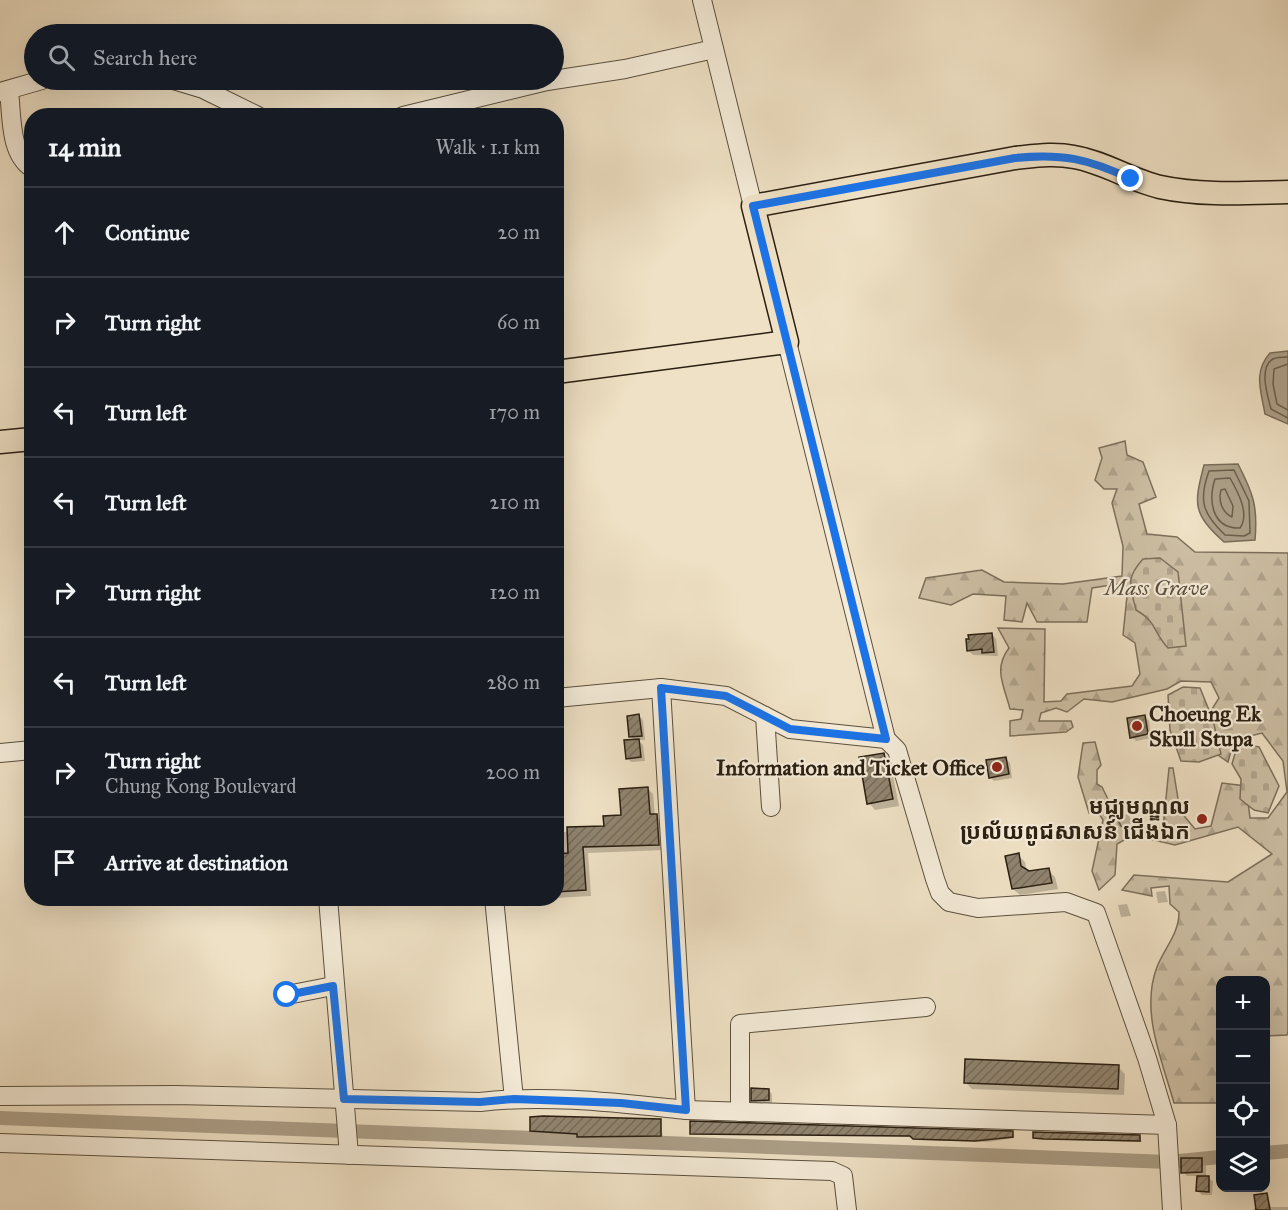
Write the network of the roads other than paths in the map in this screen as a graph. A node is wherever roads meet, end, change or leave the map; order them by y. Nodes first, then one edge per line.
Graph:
1 (702, 0) edge
2 (714, 49) junction
3 (564, 78) edge
4 (24, 85) edge
5 (207, 90) edge
6 (510, 90) edge
7 (4, 91) edge
8 (242, 108) edge
9 (436, 108) edge
10 (24, 162) edge
11 (1288, 192) edge
12 (753, 206) junction
13 (787, 342) junction
14 (564, 371) edge
15 (24, 440) edge
16 (0, 442) edge
17 (661, 688) junction
18 (564, 697) edge
19 (765, 716) junction
20 (886, 739) junction
21 (24, 751) edge
22 (0, 753) edge
23 (771, 807) dead end
24 (328, 906) edge
25 (495, 906) edge
26 (333, 986) junction
27 (287, 995) dead end
28 (926, 1007) dead end
29 (0, 1096) edge
30 (514, 1099) junction
31 (345, 1106) junction
32 (686, 1110) junction
33 (740, 1112) junction
34 (1167, 1125) junction
35 (0, 1143) edge
36 (348, 1149) junction
37 (847, 1210) edge
38 (1172, 1210) edge

1 - 2 street
2 - 3 street
2 - 12 street
4 - 7 street
5 - 8 street
6 - 9 street
7 - 10 street
11 - 12 main road
12 - 13 main road
13 - 14 main road
13 - 20 street
15 - 16 main road
17 - 18 street
17 - 19 street
17 - 32 street
19 - 20 street
19 - 23 street
20 - 34 street
21 - 22 street
24 - 26 street
25 - 30 street
26 - 27 street
26 - 31 street
28 - 33 street
29 - 31 street
30 - 31 street
30 - 32 street
31 - 36 street
32 - 33 street
33 - 34 street
34 - 38 street
35 - 36 street
36 - 37 street

